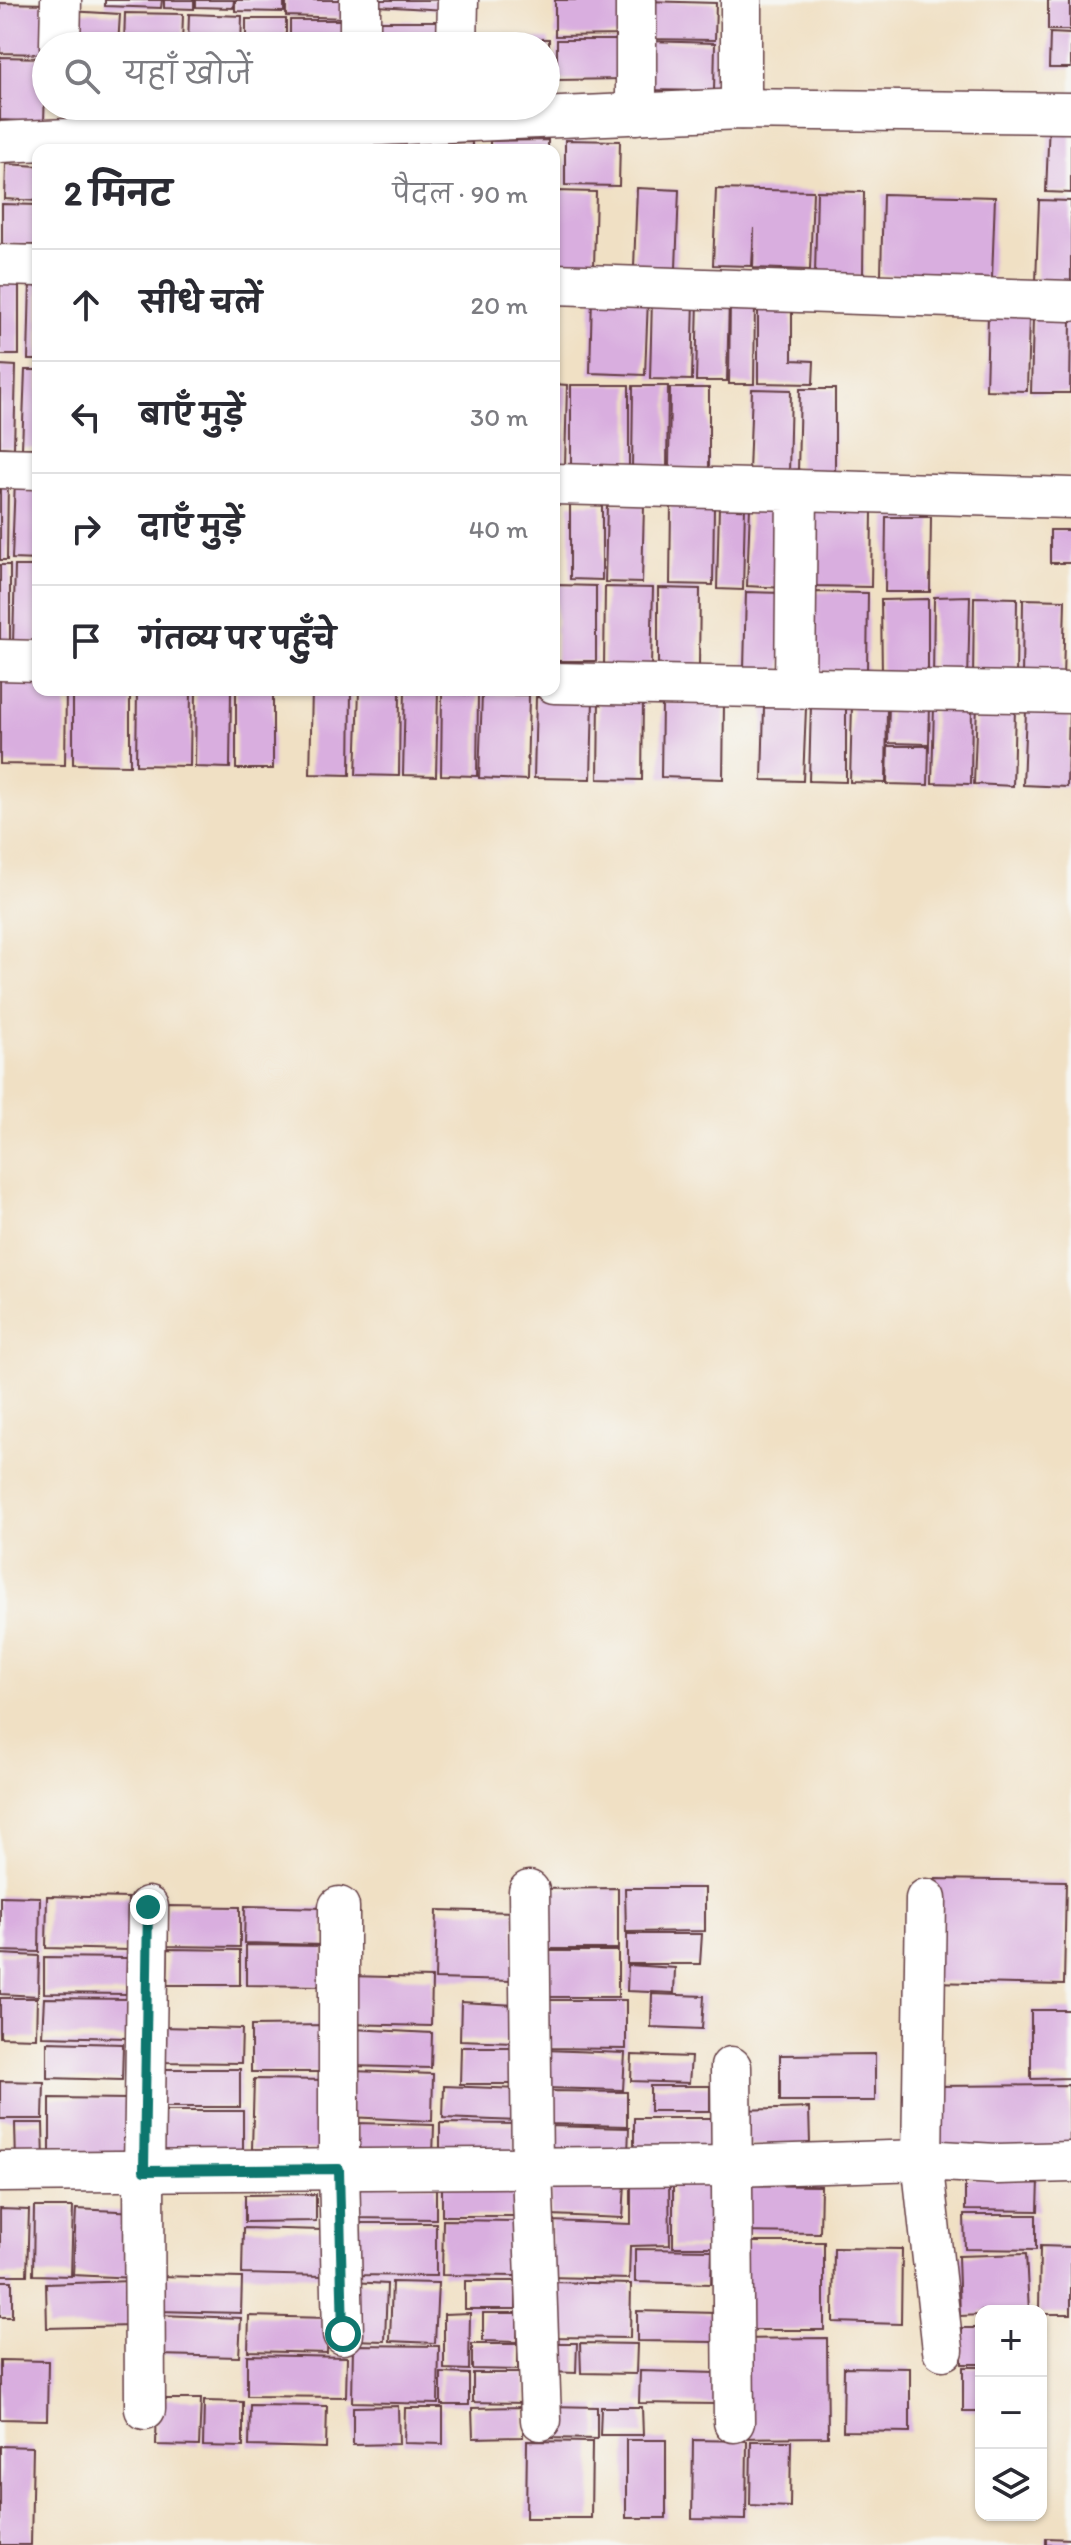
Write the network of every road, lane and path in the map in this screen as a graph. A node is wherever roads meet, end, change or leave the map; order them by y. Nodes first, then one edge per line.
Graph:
1 (61, 0) edge
2 (360, 0) edge
3 (458, 0) edge
4 (636, 0) edge
5 (741, 0) edge
6 (60, 32) edge
7 (360, 32) edge
8 (457, 32) edge
9 (741, 109) junction
10 (1071, 113) edge
11 (560, 114) edge
12 (636, 114) junction
13 (180, 120) edge
14 (59, 122) edge
15 (0, 142) edge
16 (0, 265) edge
17 (32, 266) edge
18 (560, 284) edge
19 (1071, 301) edge
20 (0, 468) edge
21 (32, 469) edge
22 (560, 484) edge
23 (797, 490) junction
24 (1071, 498) edge
25 (0, 660) edge
26 (32, 661) edge
27 (560, 683) edge
28 (795, 688) junction
29 (1071, 693) edge
30 (529, 1891) dead end
31 (926, 1899) dead end
32 (148, 1907) dead end
33 (339, 1907) dead end
34 (731, 2067) dead end
35 (922, 2160) junction
36 (1071, 2162) edge
37 (732, 2166) junction
38 (532, 2168) junction
39 (339, 2169) junction
40 (144, 2171) junction
41 (0, 2172) edge
42 (343, 2334) dead end
43 (943, 2350) dead end
44 (145, 2409) dead end
45 (541, 2420) dead end
46 (734, 2422) dead end

1 - 6 street
2 - 7 street
3 - 8 street
4 - 12 street
5 - 9 street
9 - 10 street
9 - 12 street
11 - 12 street
13 - 14 street
14 - 15 street
16 - 17 street
18 - 19 street
20 - 21 street
22 - 23 street
23 - 24 street
23 - 28 street
25 - 26 street
27 - 28 street
28 - 29 street
30 - 38 street
31 - 35 street
32 - 40 street
33 - 39 street
34 - 37 street
35 - 36 street
35 - 37 street
35 - 43 street
37 - 38 street
37 - 46 street
38 - 39 street
38 - 45 street
39 - 40 street
39 - 42 street
40 - 41 street
40 - 44 street

